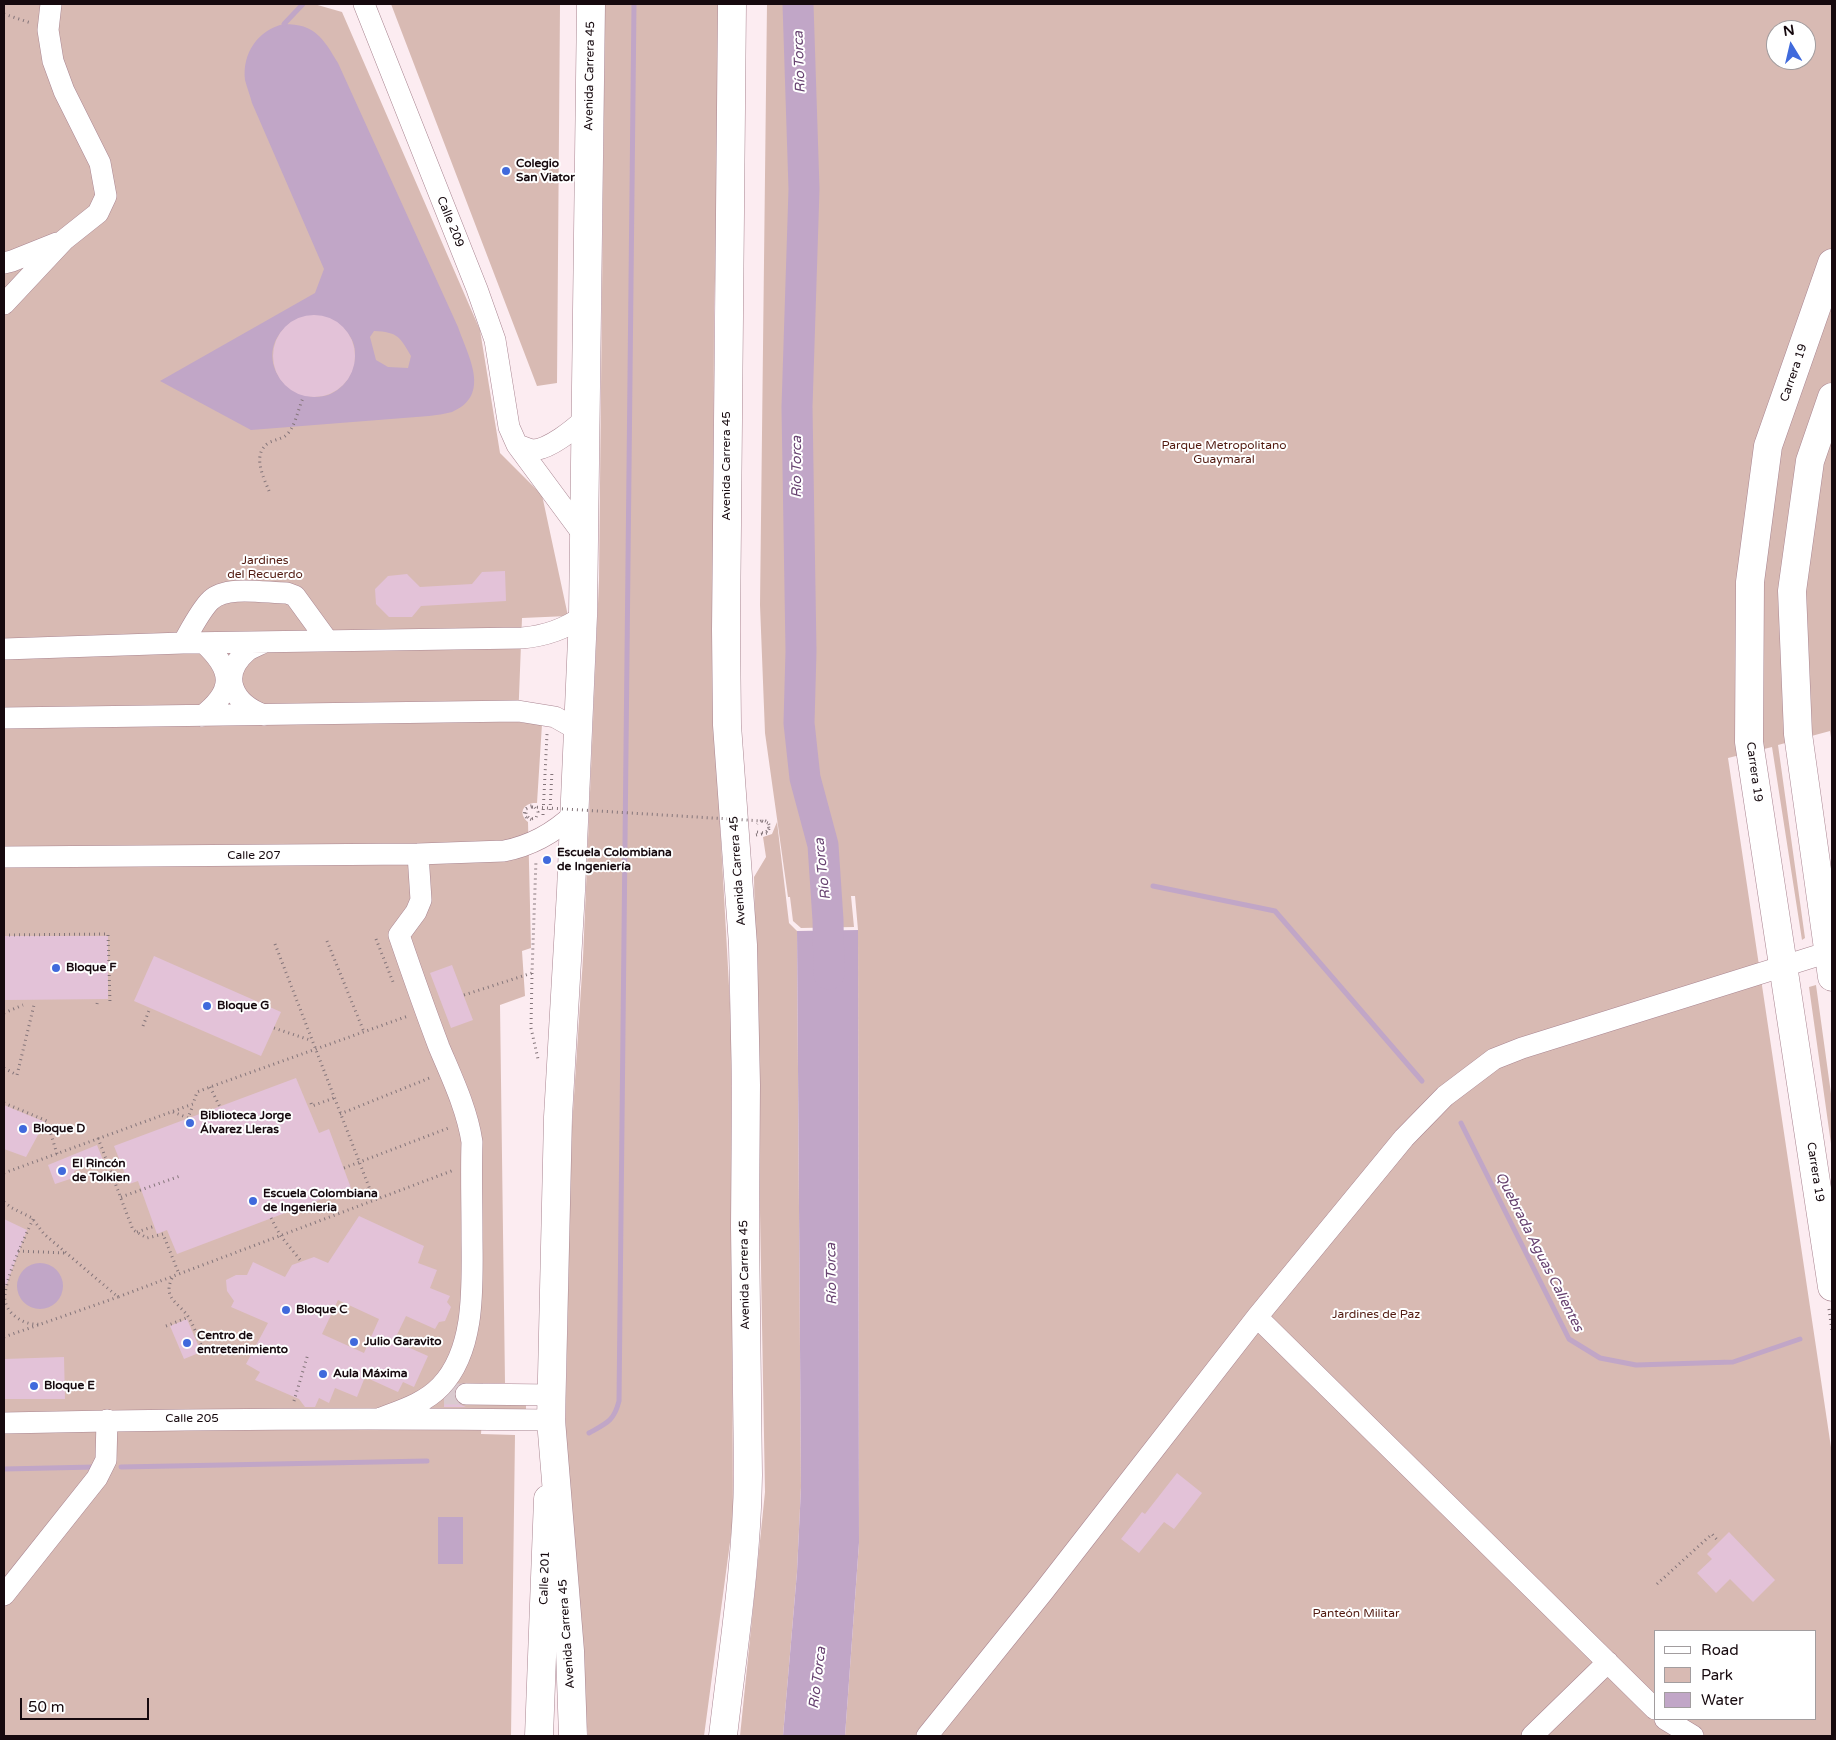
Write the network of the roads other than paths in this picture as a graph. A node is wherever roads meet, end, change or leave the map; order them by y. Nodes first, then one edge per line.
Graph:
1 (52, 4) edge
2 (364, 4) edge
3 (591, 4) edge
4 (732, 4) edge
5 (64, 240) junction
6 (4, 263) edge
7 (1832, 263) edge
8 (4, 304) edge
9 (1832, 398) edge
10 (586, 418) junction
11 (517, 445) junction
12 (585, 537) junction
13 (583, 616) junction
14 (327, 640) junction
15 (183, 642) junction
16 (265, 642) junction
17 (204, 644) junction
18 (4, 649) edge
19 (202, 716) junction
20 (267, 716) junction
21 (4, 718) edge
22 (578, 730) junction
23 (574, 814) junction
24 (418, 854) junction
25 (4, 857) edge
26 (1831, 960) edge
27 (1783, 966) junction
28 (1832, 1287) edge
29 (1257, 1317) junction
30 (466, 1394) tunnel mouth
31 (552, 1407) junction
32 (381, 1418) junction
33 (108, 1420) junction
34 (4, 1423) edge
35 (4, 1595) edge
36 (1608, 1662) junction
37 (1654, 1708) edge
38 (1667, 1720) edge
39 (539, 1736) edge
40 (573, 1736) edge
41 (723, 1736) edge
42 (927, 1736) edge
43 (1532, 1736) edge
44 (1693, 1736) edge

1 - 5 street
2 - 11 street, Calle 209
3 - 10 main road, Avenida Carrera 45
4 - 41 main road, Avenida Carrera 45
5 - 6 street
5 - 8 street
7 - 27 main road, Carrera 19
9 - 26 main road
10 - 11 street
10 - 12 main road, Avenida Carrera 45
11 - 12 street, Calle 209
12 - 13 main road, Avenida Carrera 45
13 - 14 street
13 - 22 main road, Avenida Carrera 45
14 - 15 street
14 - 16 street
15 - 17 street
15 - 18 street
16 - 17 street
16 - 20 street
17 - 19 street
19 - 20 street
19 - 21 street
20 - 22 street
22 - 23 main road, Avenida Carrera 45
23 - 24 street, Calle 207
23 - 31 main road, Avenida Carrera 45
24 - 25 street, Calle 207
24 - 32 street
26 - 27 street
27 - 28 main road, Carrera 19
27 - 29 street
29 - 36 street
29 - 42 street
30 - 31 street
31 - 32 street, Calle 205
31 - 39 main road, Calle 201
31 - 40 main road, Avenida Carrera 45
32 - 33 street, Calle 205
33 - 34 street, Calle 205
33 - 35 street
36 - 37 street
36 - 43 street
38 - 44 street

